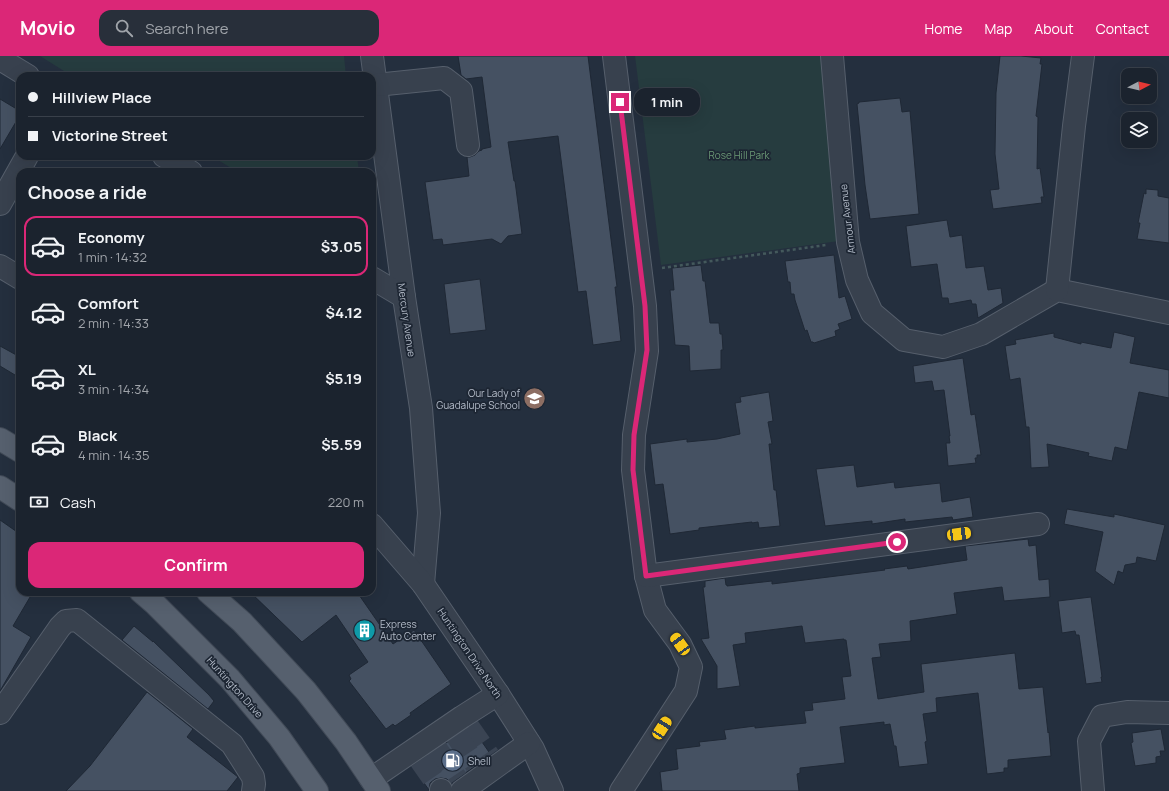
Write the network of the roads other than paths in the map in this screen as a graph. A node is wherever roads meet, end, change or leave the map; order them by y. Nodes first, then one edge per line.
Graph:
1 (372, 56) edge
2 (614, 56) edge
3 (832, 56) edge
4 (1083, 56) edge
5 (0, 59) edge
6 (21, 72) edge
7 (374, 72) edge
8 (376, 85) joint
9 (468, 145) dead end
10 (171, 160) edge
11 (184, 168) edge
12 (16, 176) edge
13 (0, 204) edge
14 (0, 266) edge
15 (16, 276) edge
16 (376, 280) edge
17 (1057, 290) junction
18 (404, 297) junction
19 (1169, 313) edge
20 (0, 439) edge
21 (16, 449) edge
22 (0, 487) edge
23 (16, 497) edge
24 (1038, 524) dead end
25 (376, 530) edge
26 (646, 576) junction
27 (423, 584) junction
28 (146, 596) edge
29 (213, 596) edge
30 (498, 694) junction
31 (0, 713) edge
32 (1169, 713) edge
33 (529, 743) junction
34 (375, 785) edge
35 (453, 788) edge
36 (253, 791) edge
37 (317, 791) edge
38 (552, 791) edge
39 (621, 791) edge
40 (1093, 791) edge

1 - 7 street, Mercury Avenue
2 - 26 street
3 - 17 street, Armour Avenue
4 - 17 street
5 - 6 street
8 - 9 street
8 - 18 street, Mercury Avenue
10 - 11 street
12 - 13 street
14 - 15 street
16 - 18 street
17 - 19 street
18 - 27 street, Mercury Avenue
20 - 21 main road
22 - 23 main road
24 - 26 street
25 - 27 street, Huntington Drive North
26 - 39 street
27 - 30 street, Huntington Drive North
28 - 37 main road, Huntington Drive
29 - 34 main road
30 - 33 street, Huntington Drive North
30 - 34 street
31 - 36 street
32 - 40 street
33 - 35 street
33 - 38 street, Huntington Drive North

